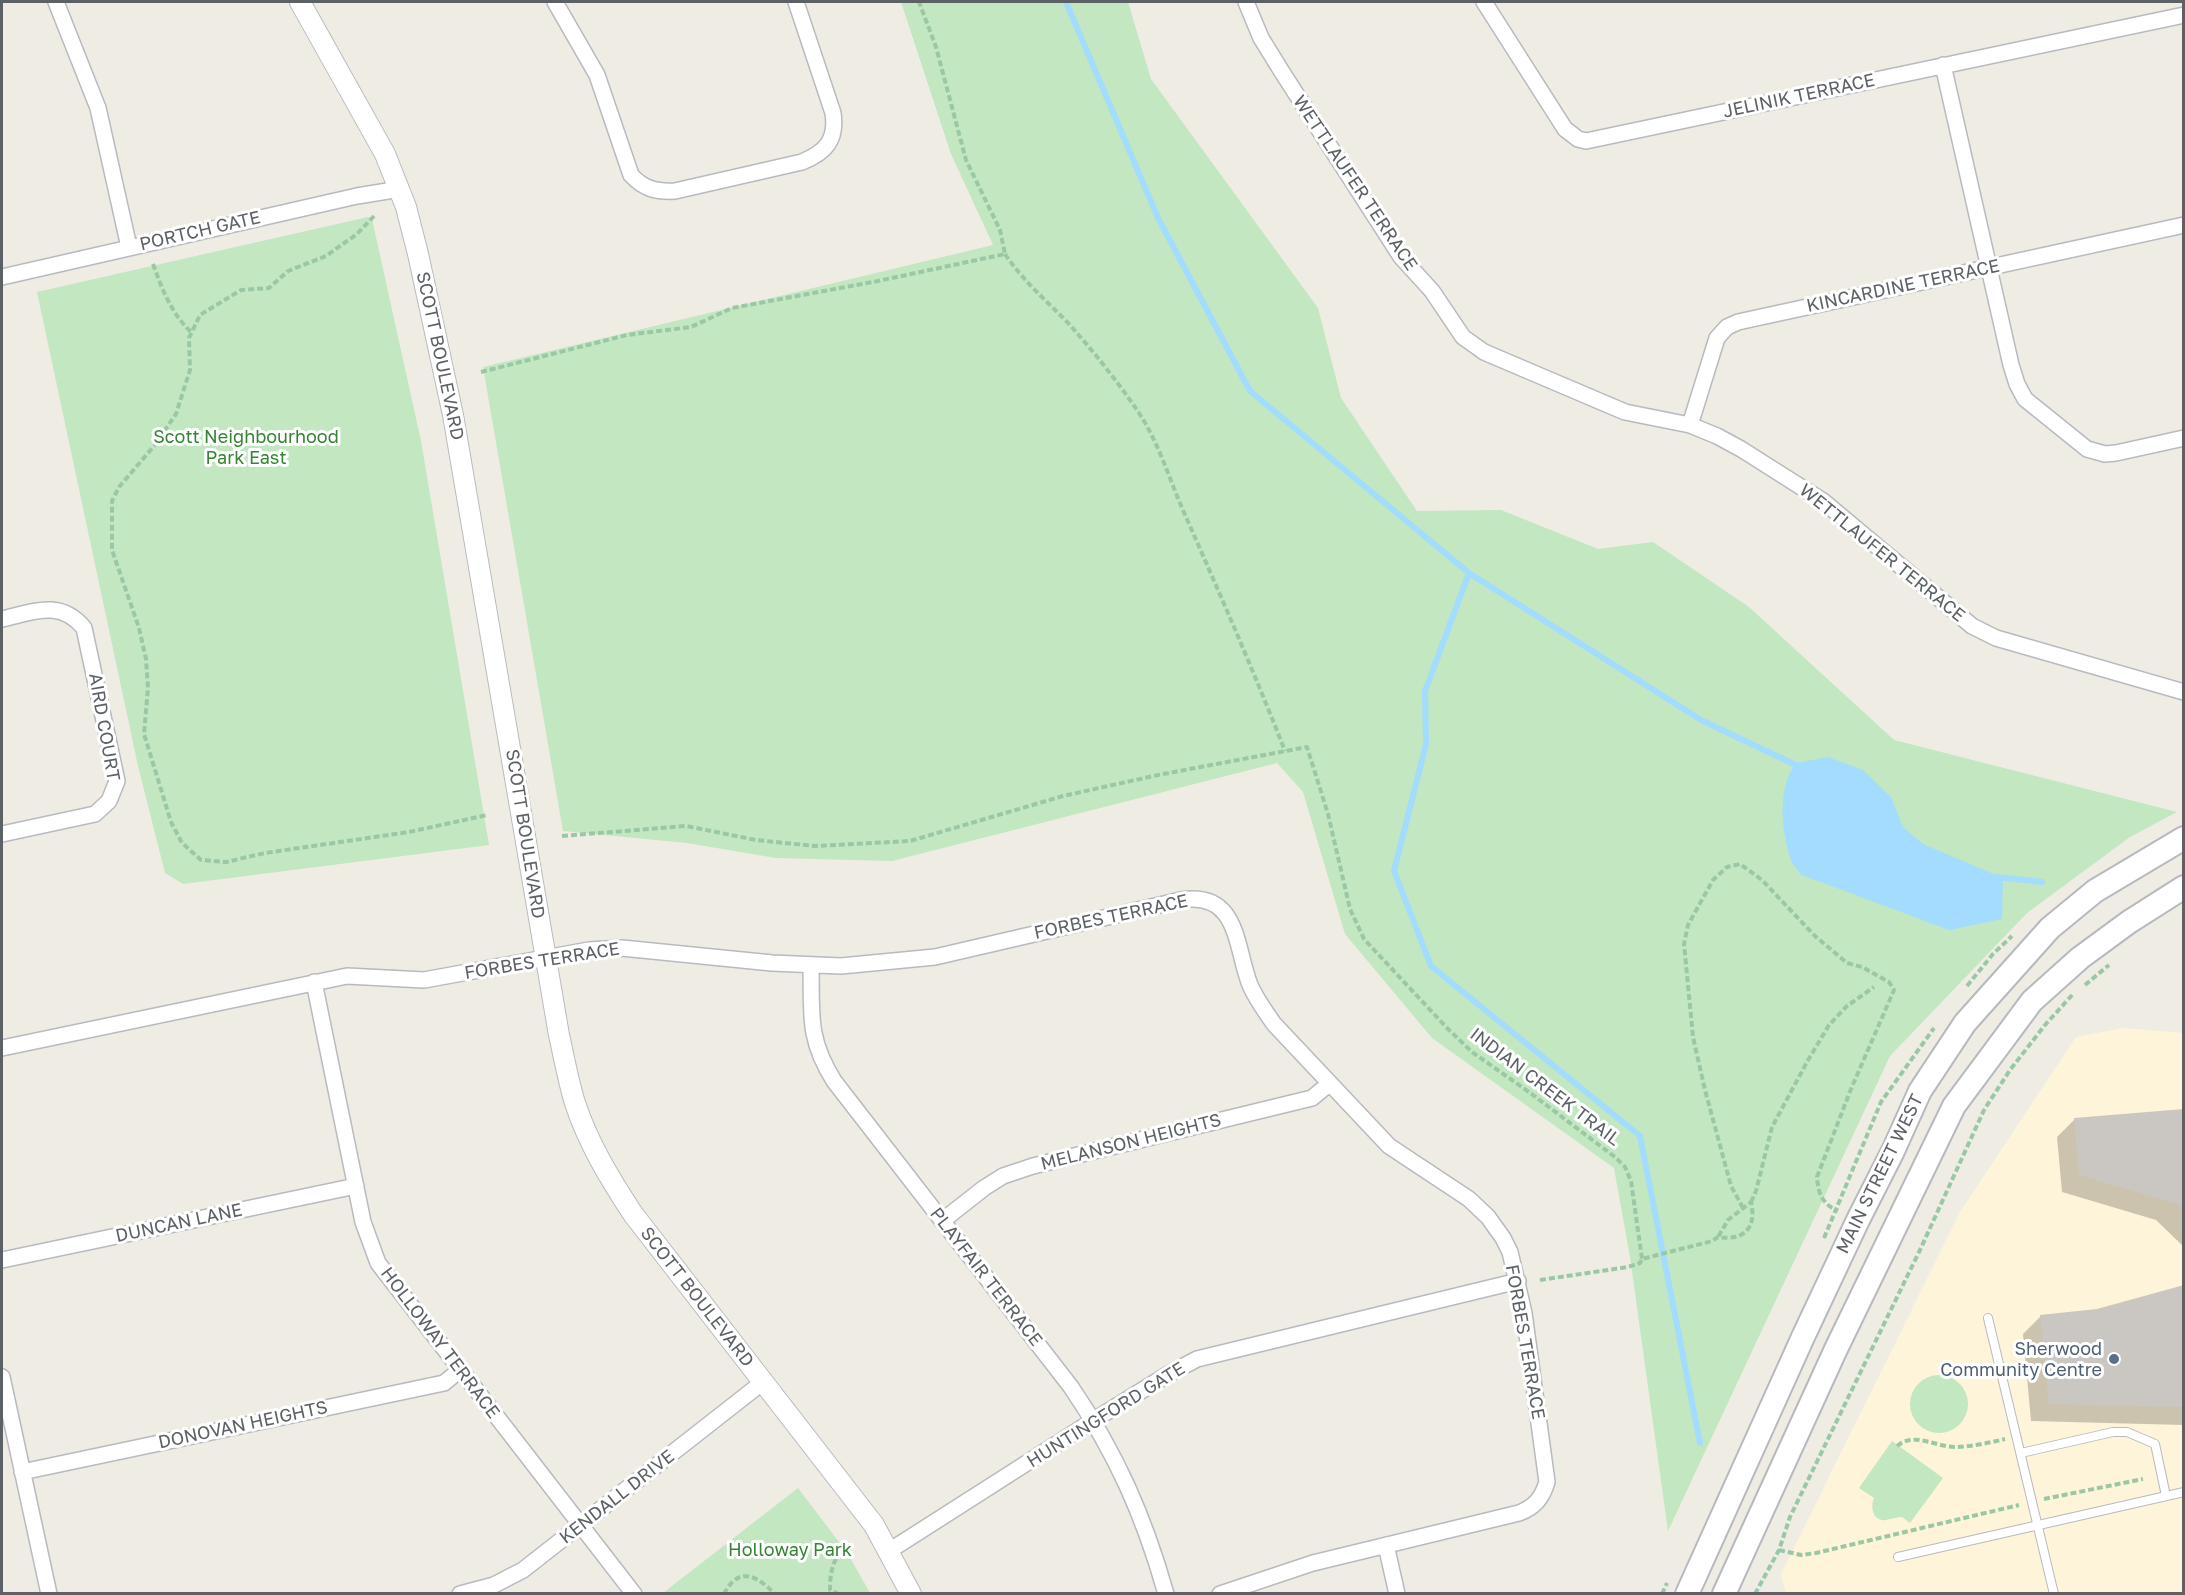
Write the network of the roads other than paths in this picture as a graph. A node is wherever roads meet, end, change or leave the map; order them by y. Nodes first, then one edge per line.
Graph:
1 (56, 2) edge
2 (300, 2) edge
3 (555, 2) edge
4 (796, 2) edge
5 (1246, 2) edge
6 (1484, 2) edge
7 (2184, 15) edge
8 (1943, 65) junction
9 (400, 189) junction
10 (2184, 225) edge
11 (129, 247) junction
12 (1989, 268) junction
13 (2, 277) edge
14 (1690, 425) junction
15 (2184, 438) edge
16 (2, 619) edge
17 (2184, 692) edge
18 (2, 834) edge
19 (2184, 838) edge
20 (2184, 887) edge
21 (546, 958) junction
22 (811, 966) junction
23 (314, 982) junction
24 (2, 1048) edge
25 (1329, 1084) junction
26 (356, 1186) junction
27 (942, 1221) junction
28 (2, 1260) edge
29 (1518, 1281) junction
30 (1988, 1318) dead end
31 (460, 1370) junction
32 (2, 1377) edge
33 (763, 1382) junction
34 (1094, 1420) junction
35 (2021, 1453) junction
36 (22, 1472) junction
37 (2184, 1492) edge
38 (2166, 1496) junction
39 (581, 1526) junction
40 (2038, 1526) junction
41 (1386, 1545) junction
42 (889, 1551) junction
43 (1898, 1557) dead end
44 (49, 1593) edge
45 (460, 1593) edge
46 (634, 1593) edge
47 (911, 1593) edge
48 (1166, 1593) edge
49 (1220, 1593) edge
50 (1397, 1593) edge
51 (1687, 1593) edge
52 (1724, 1593) edge
53 (2055, 1593) edge

1 - 11 street
2 - 9 street, SCOTT BOULEVARD
3 - 4 street
5 - 14 street, WETTLAUFER TERRACE
6 - 8 street, JELINIK TERRACE
7 - 8 street, JELINIK TERRACE
8 - 12 street
9 - 11 street, PORTCH GATE
9 - 21 street, SCOTT BOULEVARD
10 - 12 street, KINCARDINE TERRACE
11 - 13 street, PORTCH GATE
12 - 14 street, KINCARDINE TERRACE
12 - 15 street
14 - 17 street, WETTLAUFER TERRACE
16 - 18 street, AIRD COURT
19 - 51 main road, MAIN STREET WEST
20 - 52 main road, MAIN STREET WEST
21 - 22 street, FORBES TERRACE
21 - 23 street, FORBES TERRACE
21 - 33 street, SCOTT BOULEVARD
22 - 25 street, FORBES TERRACE
22 - 27 street, PLAYFAIR TERRACE
23 - 24 street, FORBES TERRACE
23 - 26 street, HOLLOWAY TERRACE
25 - 27 street, MELANSON HEIGHTS
25 - 29 street, FORBES TERRACE
26 - 28 street, DUNCAN LANE
26 - 31 street, HOLLOWAY TERRACE
27 - 34 street, PLAYFAIR TERRACE
29 - 34 street, HUNTINGFORD GATE
29 - 41 street, FORBES TERRACE
30 - 35 lane
31 - 36 street, DONOVAN HEIGHTS
31 - 39 street, HOLLOWAY TERRACE
32 - 36 street
33 - 39 street, KENDALL DRIVE
33 - 42 street, SCOTT BOULEVARD
34 - 42 street, HUNTINGFORD GATE
34 - 48 street, PLAYFAIR TERRACE
35 - 38 lane
35 - 40 lane
36 - 44 street
37 - 38 lane
38 - 40 lane
39 - 45 street, KENDALL DRIVE
39 - 46 street, HOLLOWAY TERRACE
40 - 43 lane
40 - 53 lane
41 - 49 street, FORBES TERRACE
41 - 50 street
42 - 47 street, SCOTT BOULEVARD

